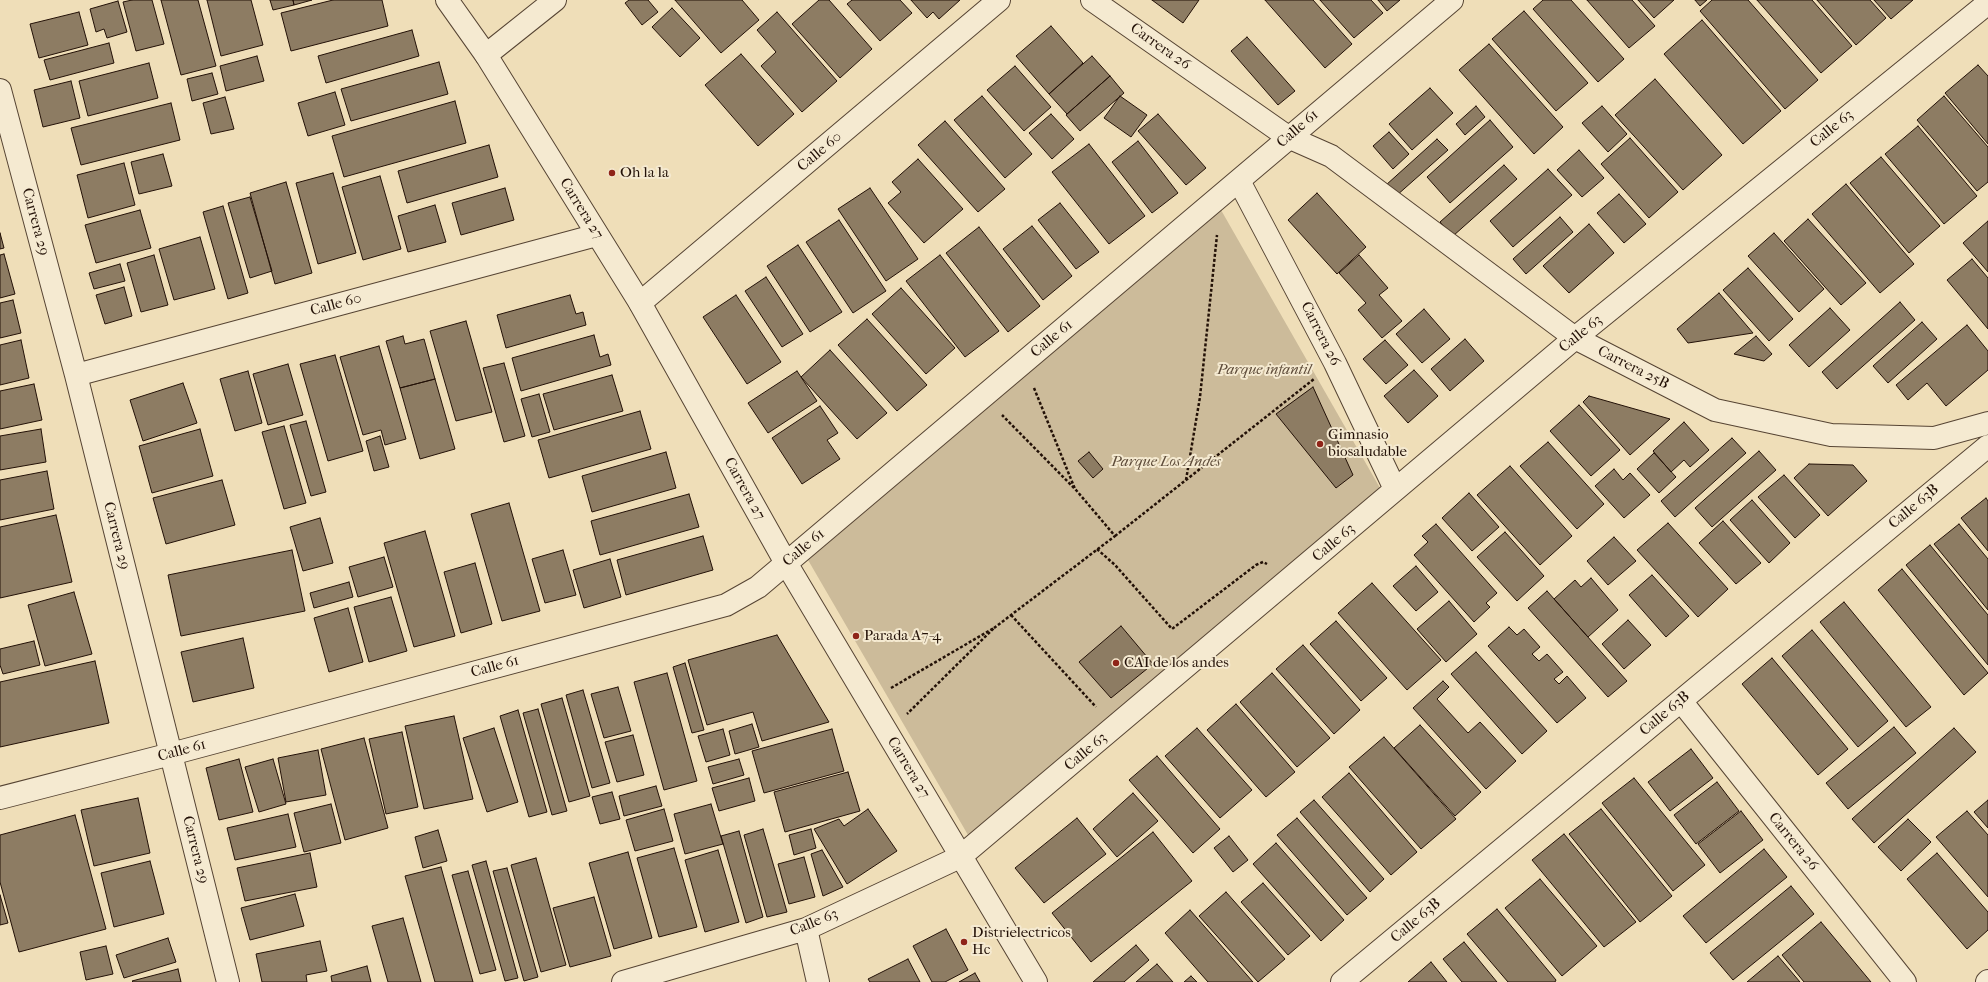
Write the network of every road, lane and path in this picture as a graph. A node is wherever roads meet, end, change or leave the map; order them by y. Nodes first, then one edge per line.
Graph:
1 (447, 0) edge
2 (555, 0) edge
3 (999, 0) edge
4 (1092, 0) edge
5 (1452, 0) edge
6 (1988, 3) edge
7 (486, 55) junction
8 (0, 90) edge
9 (1288, 137) junction
10 (1331, 156) joint
11 (1240, 181) junction
12 (1218, 232) dead end
13 (597, 235) junction
14 (640, 303) junction
15 (1575, 338) junction
16 (1335, 363) junction
17 (76, 374) junction
18 (1033, 386) dead end
19 (1001, 413) dead end
20 (1988, 424) edge
21 (1988, 446) edge
22 (1186, 480) junction
23 (1395, 489) junction
24 (1076, 490) junction
25 (1115, 536) junction
26 (1097, 549) junction
27 (1263, 562) dead end
28 (786, 563) junction
29 (1011, 615) junction
30 (994, 628) junction
31 (891, 688) dead end
32 (1681, 701) junction
33 (1100, 712) dead end
34 (906, 715) dead end
35 (171, 754) junction
36 (0, 798) edge
37 (960, 857) junction
38 (806, 929) junction
39 (228, 982) edge
40 (623, 982) edge
41 (818, 982) edge
42 (1036, 982) edge
43 (1342, 982) edge
44 (1905, 982) edge

1 - 7 street, Carrera 27
2 - 7 street
3 - 14 street, Calle 60
4 - 9 street, Carrera 26
5 - 9 street, Calle 61
6 - 15 street, Calle 63
7 - 13 street, Carrera 27
8 - 17 street, Carrera 29
9 - 10 street, Carrera 26
9 - 11 street, Calle 61
10 - 15 street, Carrera 25B
11 - 16 street, Carrera 26
11 - 28 street, Calle 61
12 - 22 path
13 - 14 street, Carrera 27
13 - 17 street, Calle 60
14 - 28 street, Carrera 27
15 - 20 street, Carrera 25B
15 - 23 street, Calle 63
16 - 22 path
16 - 23 street, Carrera 26
17 - 35 street, Carrera 29
18 - 24 path
19 - 24 path
21 - 32 street, Calle 63B
22 - 25 path
23 - 37 street, Calle 63
24 - 25 path
25 - 26 path
26 - 27 path
26 - 29 path
28 - 35 street, Calle 61
28 - 37 street, Carrera 27
29 - 30 path
29 - 33 path
30 - 31 path
30 - 34 path
32 - 43 street, Calle 63B
32 - 44 street, Carrera 26
35 - 36 street, Calle 61
35 - 39 street, Carrera 29
37 - 38 street, Calle 63
37 - 42 street, Carrera 27
38 - 40 street, Calle 63
38 - 41 street

